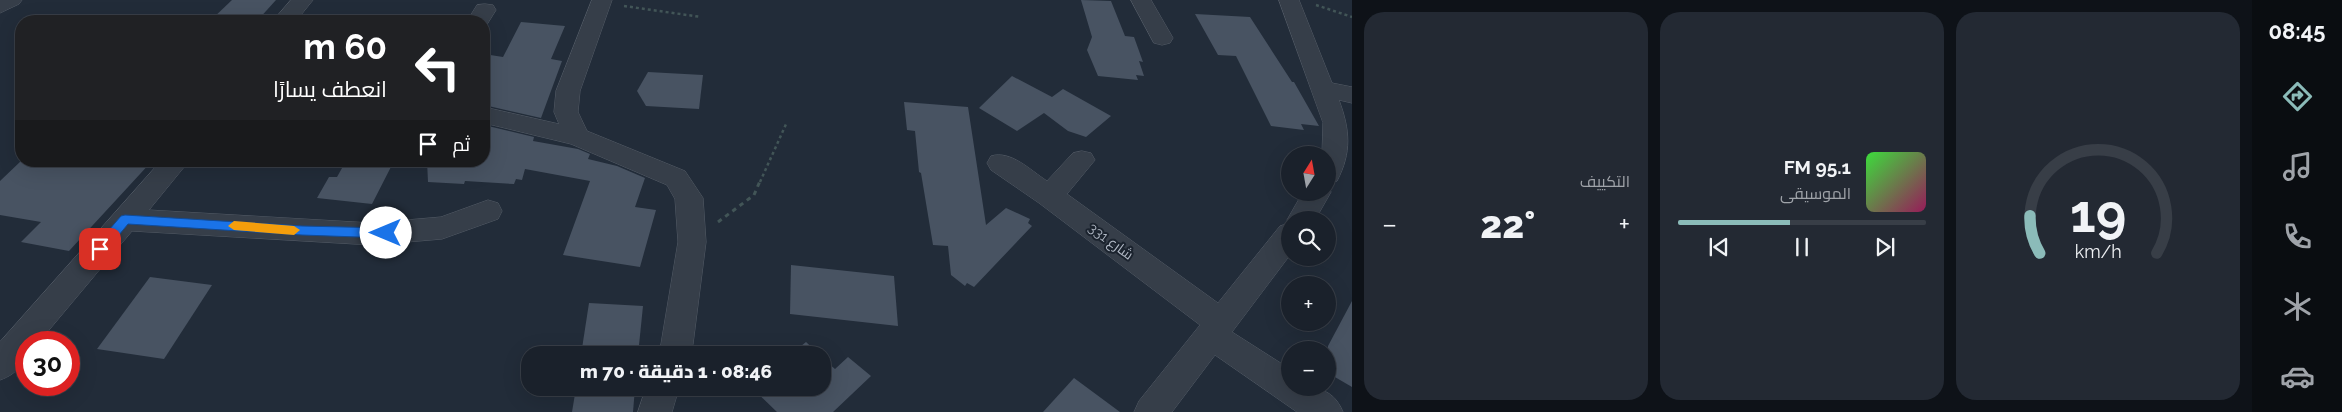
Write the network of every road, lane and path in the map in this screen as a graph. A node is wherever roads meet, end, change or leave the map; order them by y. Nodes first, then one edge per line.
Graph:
1 (12, 0) edge
2 (303, 0) edge
3 (1141, 0) edge
4 (602, 1) edge
5 (1298, 1) edge
6 (0, 7) edge
7 (289, 15) edge
8 (701, 17) dead end
9 (1352, 17) edge
10 (1162, 38) dead end
11 (1322, 89) junction
12 (1352, 95) edge
13 (490, 116) edge
14 (787, 122) dead end
15 (577, 137) junction
16 (1336, 148) edge
17 (1082, 160) dead end
18 (1000, 163) dead end
19 (171, 167) edge
20 (1049, 196) junction
21 (488, 212) dead end
22 (125, 220) junction
23 (692, 242) junction
24 (1281, 246) edge
25 (1216, 329) junction
26 (676, 346) edge
27 (0, 365) edge
28 (660, 396) edge
29 (655, 412) edge
30 (1151, 412) edge
31 (1326, 412) edge

1 - 6 street
2 - 7 street
3 - 10 street
4 - 8 path
4 - 15 street
5 - 9 path
5 - 11 street
11 - 12 street
11 - 16 street
13 - 15 street
14 - 23 path
15 - 23 street
17 - 20 street
18 - 20 street, شارع 331
19 - 22 street
20 - 25 street, شارع 331
21 - 22 street
22 - 27 street
23 - 26 street
24 - 25 street
25 - 30 street
25 - 31 street, شارع 331
28 - 29 street

